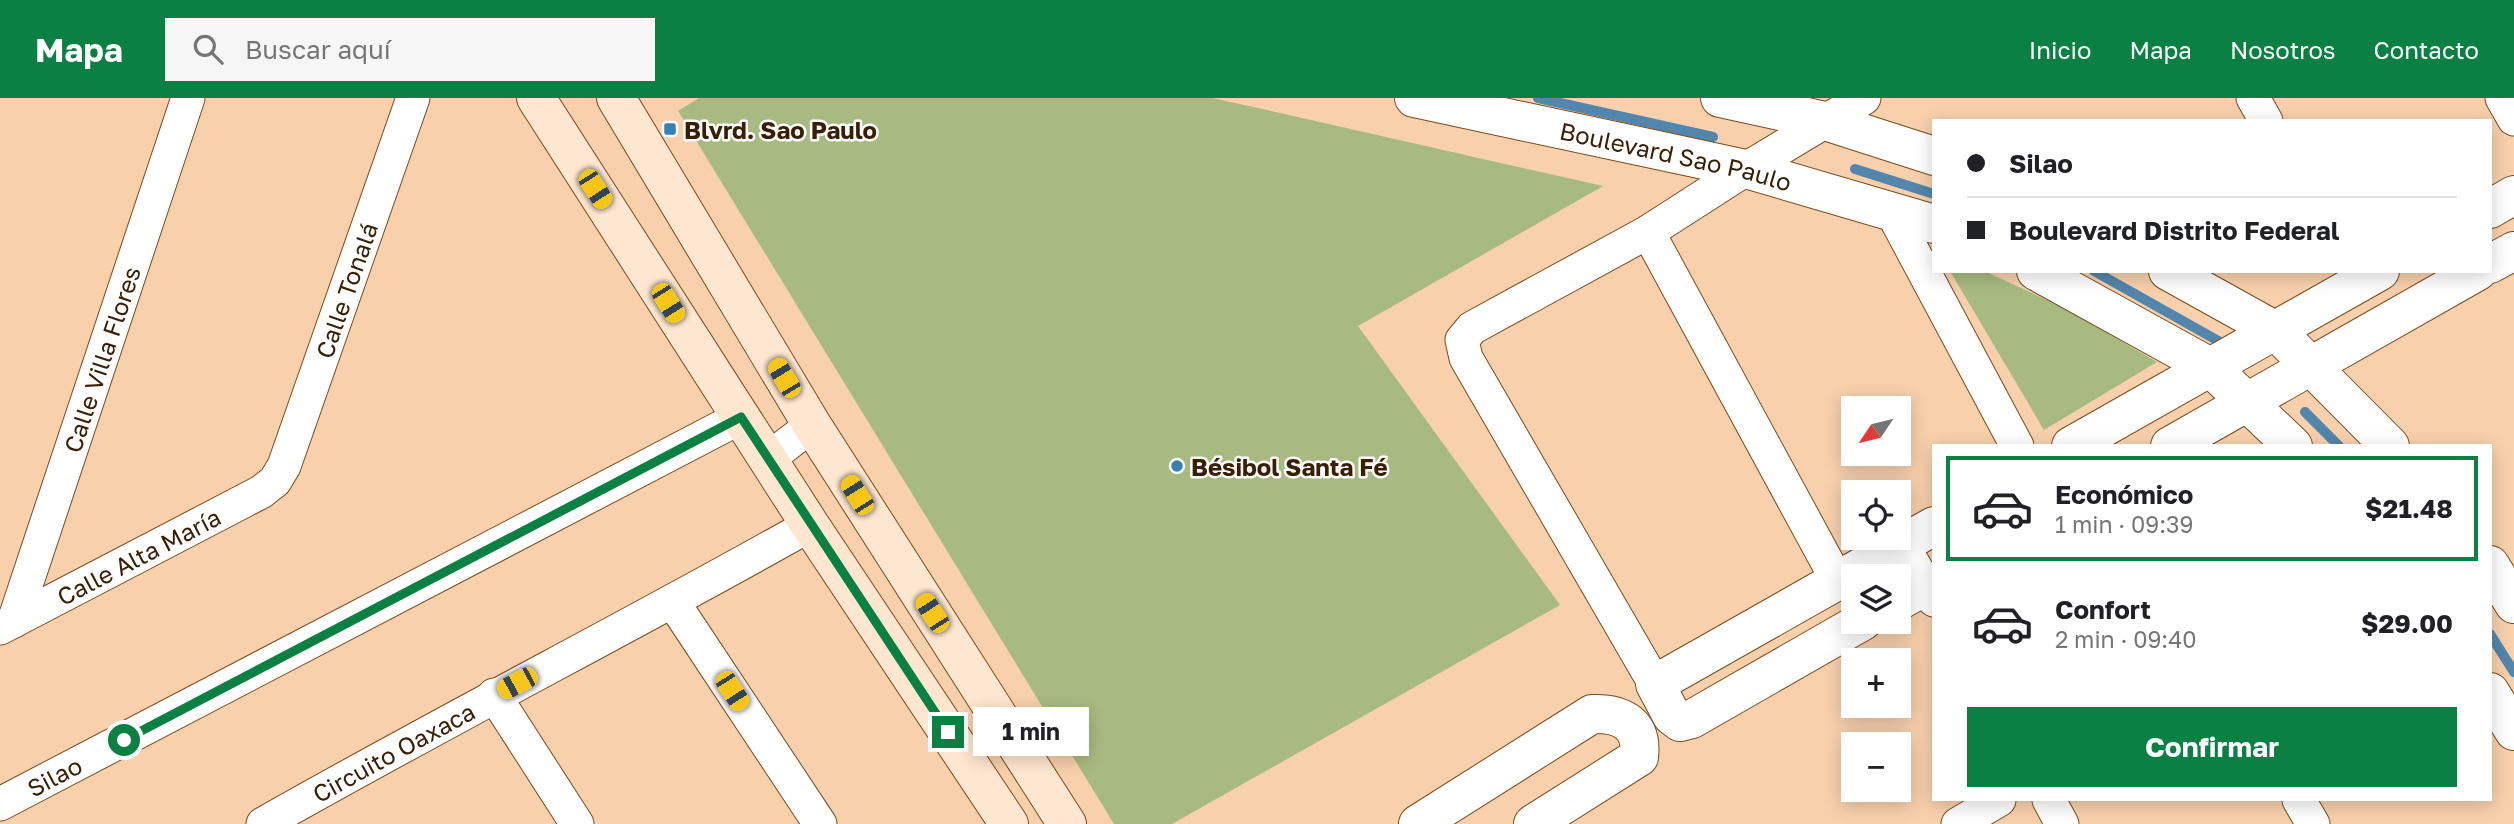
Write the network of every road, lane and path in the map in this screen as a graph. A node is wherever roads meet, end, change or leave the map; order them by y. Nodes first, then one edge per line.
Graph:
1 (188, 98) edge
2 (413, 98) edge
3 (536, 98) edge
4 (616, 98) edge
5 (1414, 98) edge
6 (1720, 98) edge
7 (1864, 98) edge
8 (2253, 98) edge
9 (2502, 98) edge
10 (2265, 119) edge
11 (2514, 119) edge
12 (1825, 121) junction
13 (1932, 155) edge
14 (1746, 169) junction
15 (2514, 195) edge
16 (2492, 208) edge
17 (1892, 212) junction
18 (1932, 223) edge
19 (1648, 232) junction
20 (2514, 251) edge
21 (2492, 263) edge
22 (2040, 273) edge
23 (2172, 273) edge
24 (2475, 273) edge
25 (2363, 276) edge
26 (2276, 331) junction
27 (2312, 366) junction
28 (2210, 367) junction
29 (2248, 402) junction
30 (741, 417) junction
31 (812, 425) junction
32 (2016, 444) edge
33 (2075, 444) edge
34 (2174, 444) edge
35 (2291, 444) edge
36 (2388, 444) edge
37 (768, 459) junction
38 (275, 481) joint
39 (810, 525) junction
40 (1918, 535) edge
41 (2492, 568) edge
42 (1837, 580) junction
43 (1923, 592) edge
44 (673, 602) junction
45 (2514, 604) edge
46 (7, 625) edge
47 (1841, 634) edge
48 (1655, 684) junction
49 (494, 695) junction
50 (2492, 695) edge
51 (2514, 731) edge
52 (1997, 801) edge
53 (2050, 801) edge
54 (2300, 801) edge
55 (0, 804) edge
56 (303, 814) edge
57 (264, 824) edge
58 (577, 824) edge
59 (820, 824) edge
60 (1009, 824) edge
61 (1067, 824) edge
62 (1418, 824) edge
63 (1534, 824) edge
64 (1958, 824) edge
65 (2062, 824) edge
66 (2313, 824) edge

1 - 46 street, Calle Villa Flores
2 - 38 street, Calle Tonalá
3 - 30 main road
4 - 31 main road
5 - 14 street, Boulevard Sao Paulo
6 - 12 street
7 - 12 street
8 - 10 street
9 - 11 street
12 - 13 street
12 - 14 street
14 - 17 street, Boulevard Sao Paulo
14 - 19 street
15 - 16 street
17 - 18 street, Boulevard Sao Paulo
17 - 32 street
19 - 42 street
19 - 48 street
20 - 21 street
22 - 28 street
23 - 26 street
24 - 27 street
25 - 26 street
26 - 27 street
26 - 28 street
27 - 29 street
27 - 36 street
28 - 29 street
28 - 33 street
29 - 34 street
29 - 35 street
30 - 37 main road
30 - 55 street, Silao
31 - 37 street
31 - 61 main road
37 - 39 main road
38 - 46 street, Calle Alta María
39 - 44 street, Circuito Oaxaca
39 - 60 main road
40 - 42 street
40 - 43 street
41 - 45 street
42 - 48 street
44 - 49 street, Circuito Oaxaca
44 - 59 street
47 - 48 street
49 - 56 street, Circuito Oaxaca
49 - 58 street
50 - 51 street
52 - 64 street
53 - 65 street
54 - 66 street
56 - 57 street, Circuito Oaxaca
62 - 63 street

